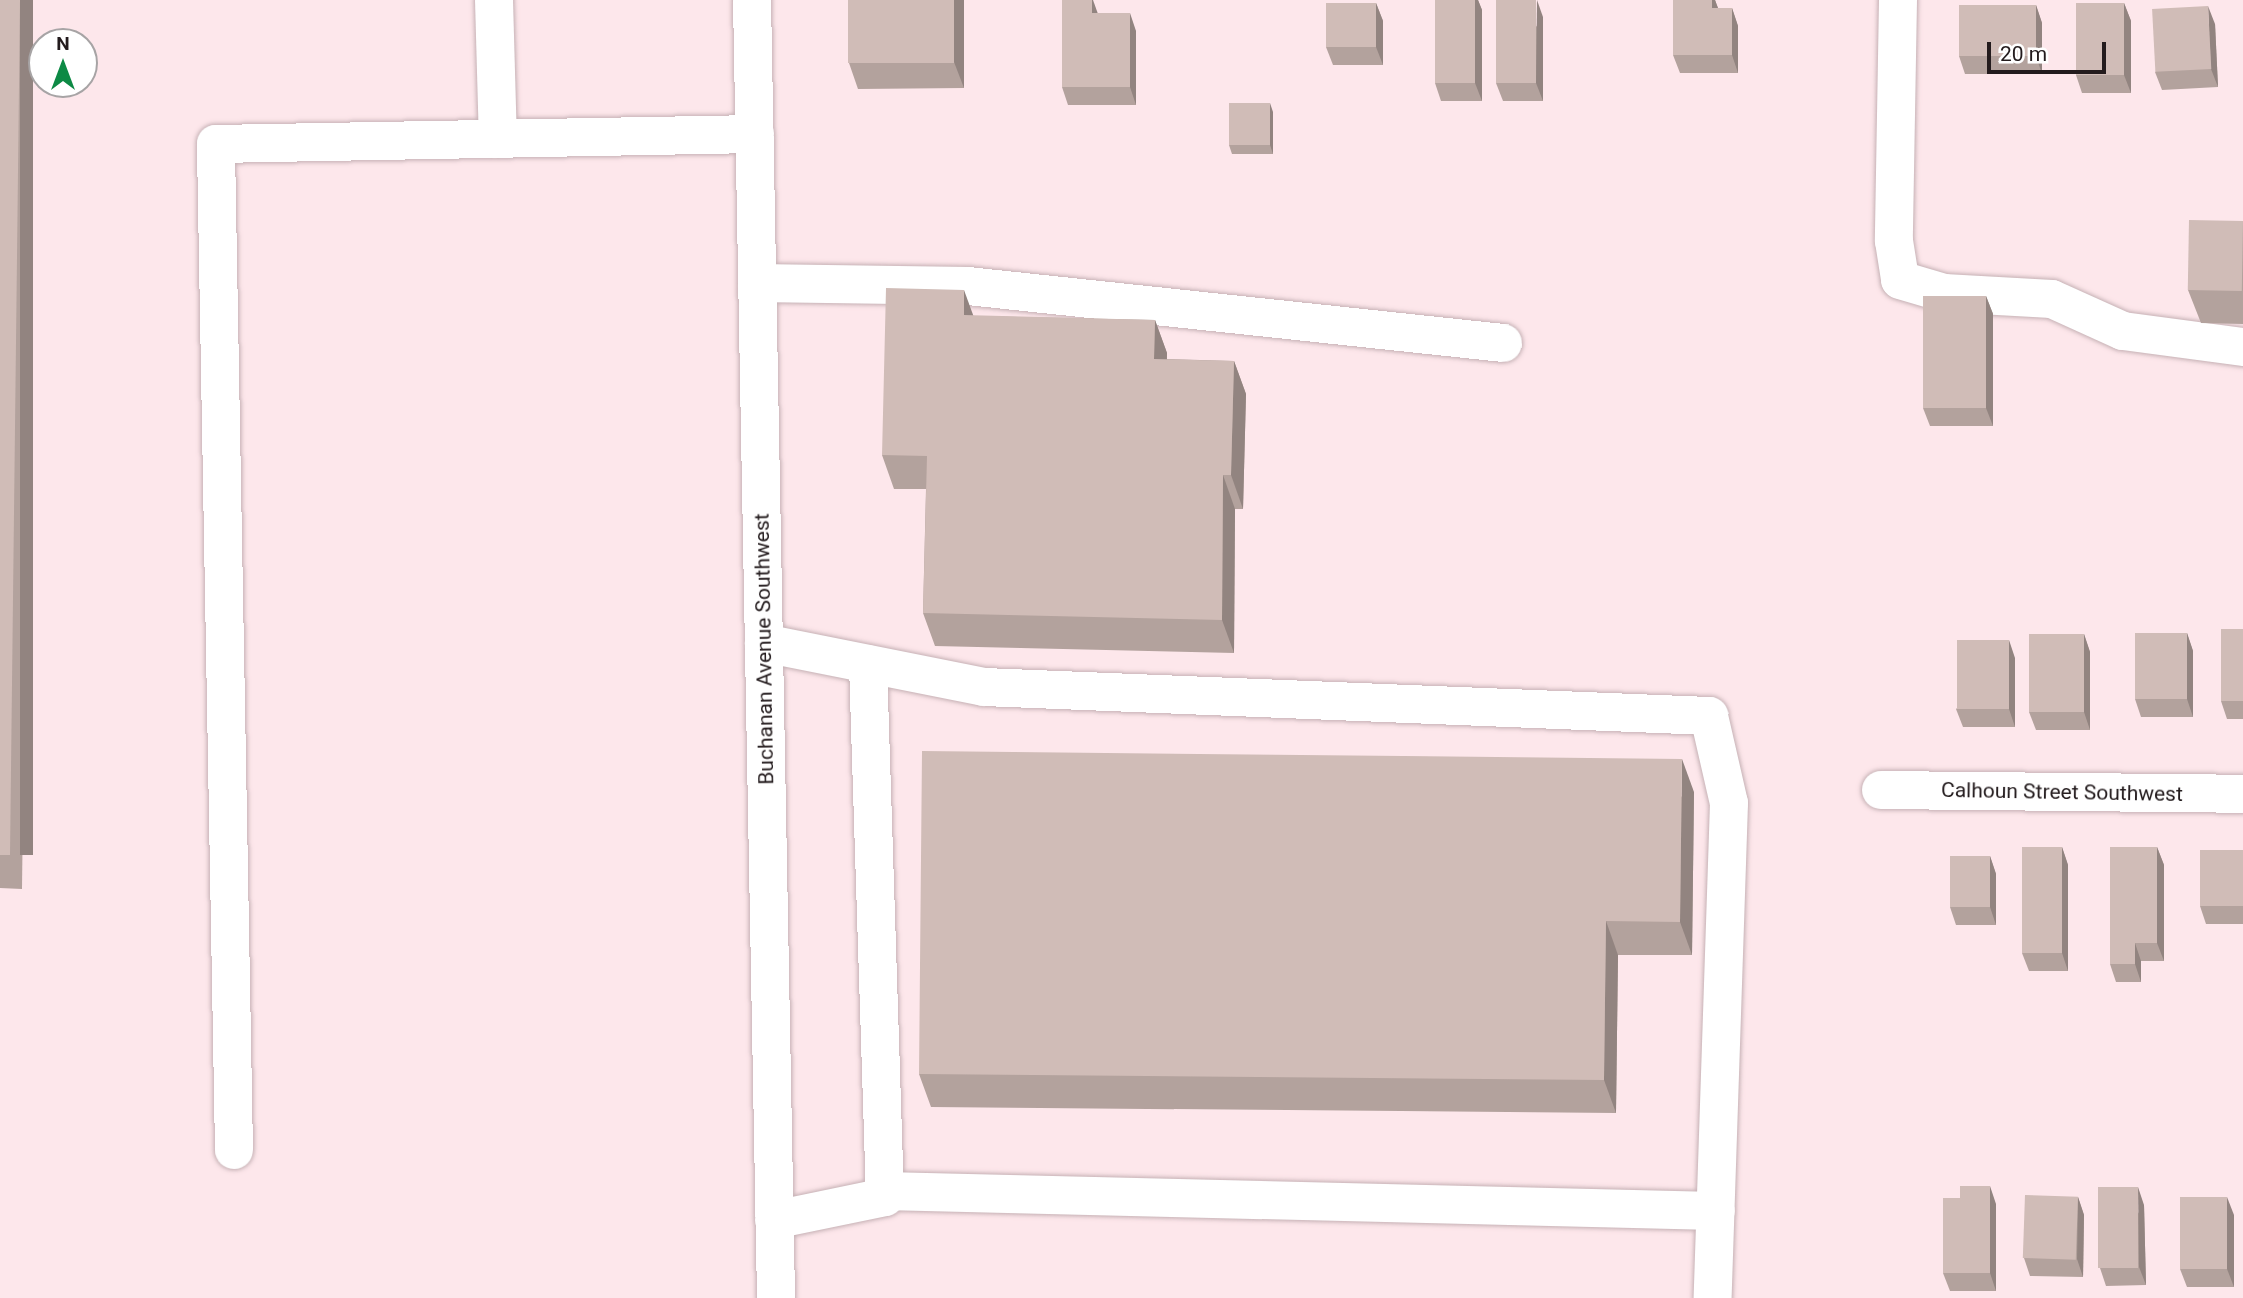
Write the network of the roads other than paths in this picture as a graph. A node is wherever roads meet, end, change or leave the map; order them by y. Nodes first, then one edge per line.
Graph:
1 (494, 0) edge
2 (752, 0) edge
3 (1898, 0) edge
4 (755, 134) junction
5 (498, 139) junction
6 (757, 283) junction
7 (1503, 343) dead end
8 (2243, 347) edge
9 (764, 643) junction
10 (868, 664) junction
11 (1881, 789) dead end
12 (2243, 794) edge
13 (234, 1150) dead end
14 (884, 1191) junction
15 (1716, 1211) junction
16 (774, 1220) junction
17 (775, 1298) edge
18 (1713, 1298) edge

1 - 5 street
2 - 4 street, Buchanan Avenue Southwest
3 - 8 street
4 - 5 street
4 - 6 street, Buchanan Avenue Southwest
5 - 13 street
6 - 7 street
6 - 9 street, Buchanan Avenue Southwest
9 - 10 street
9 - 16 street, Buchanan Avenue Southwest
10 - 14 street
10 - 15 street
11 - 12 street, Calhoun Street Southwest
14 - 15 street
14 - 16 street
15 - 18 street
16 - 17 street, Buchanan Avenue Southwest

